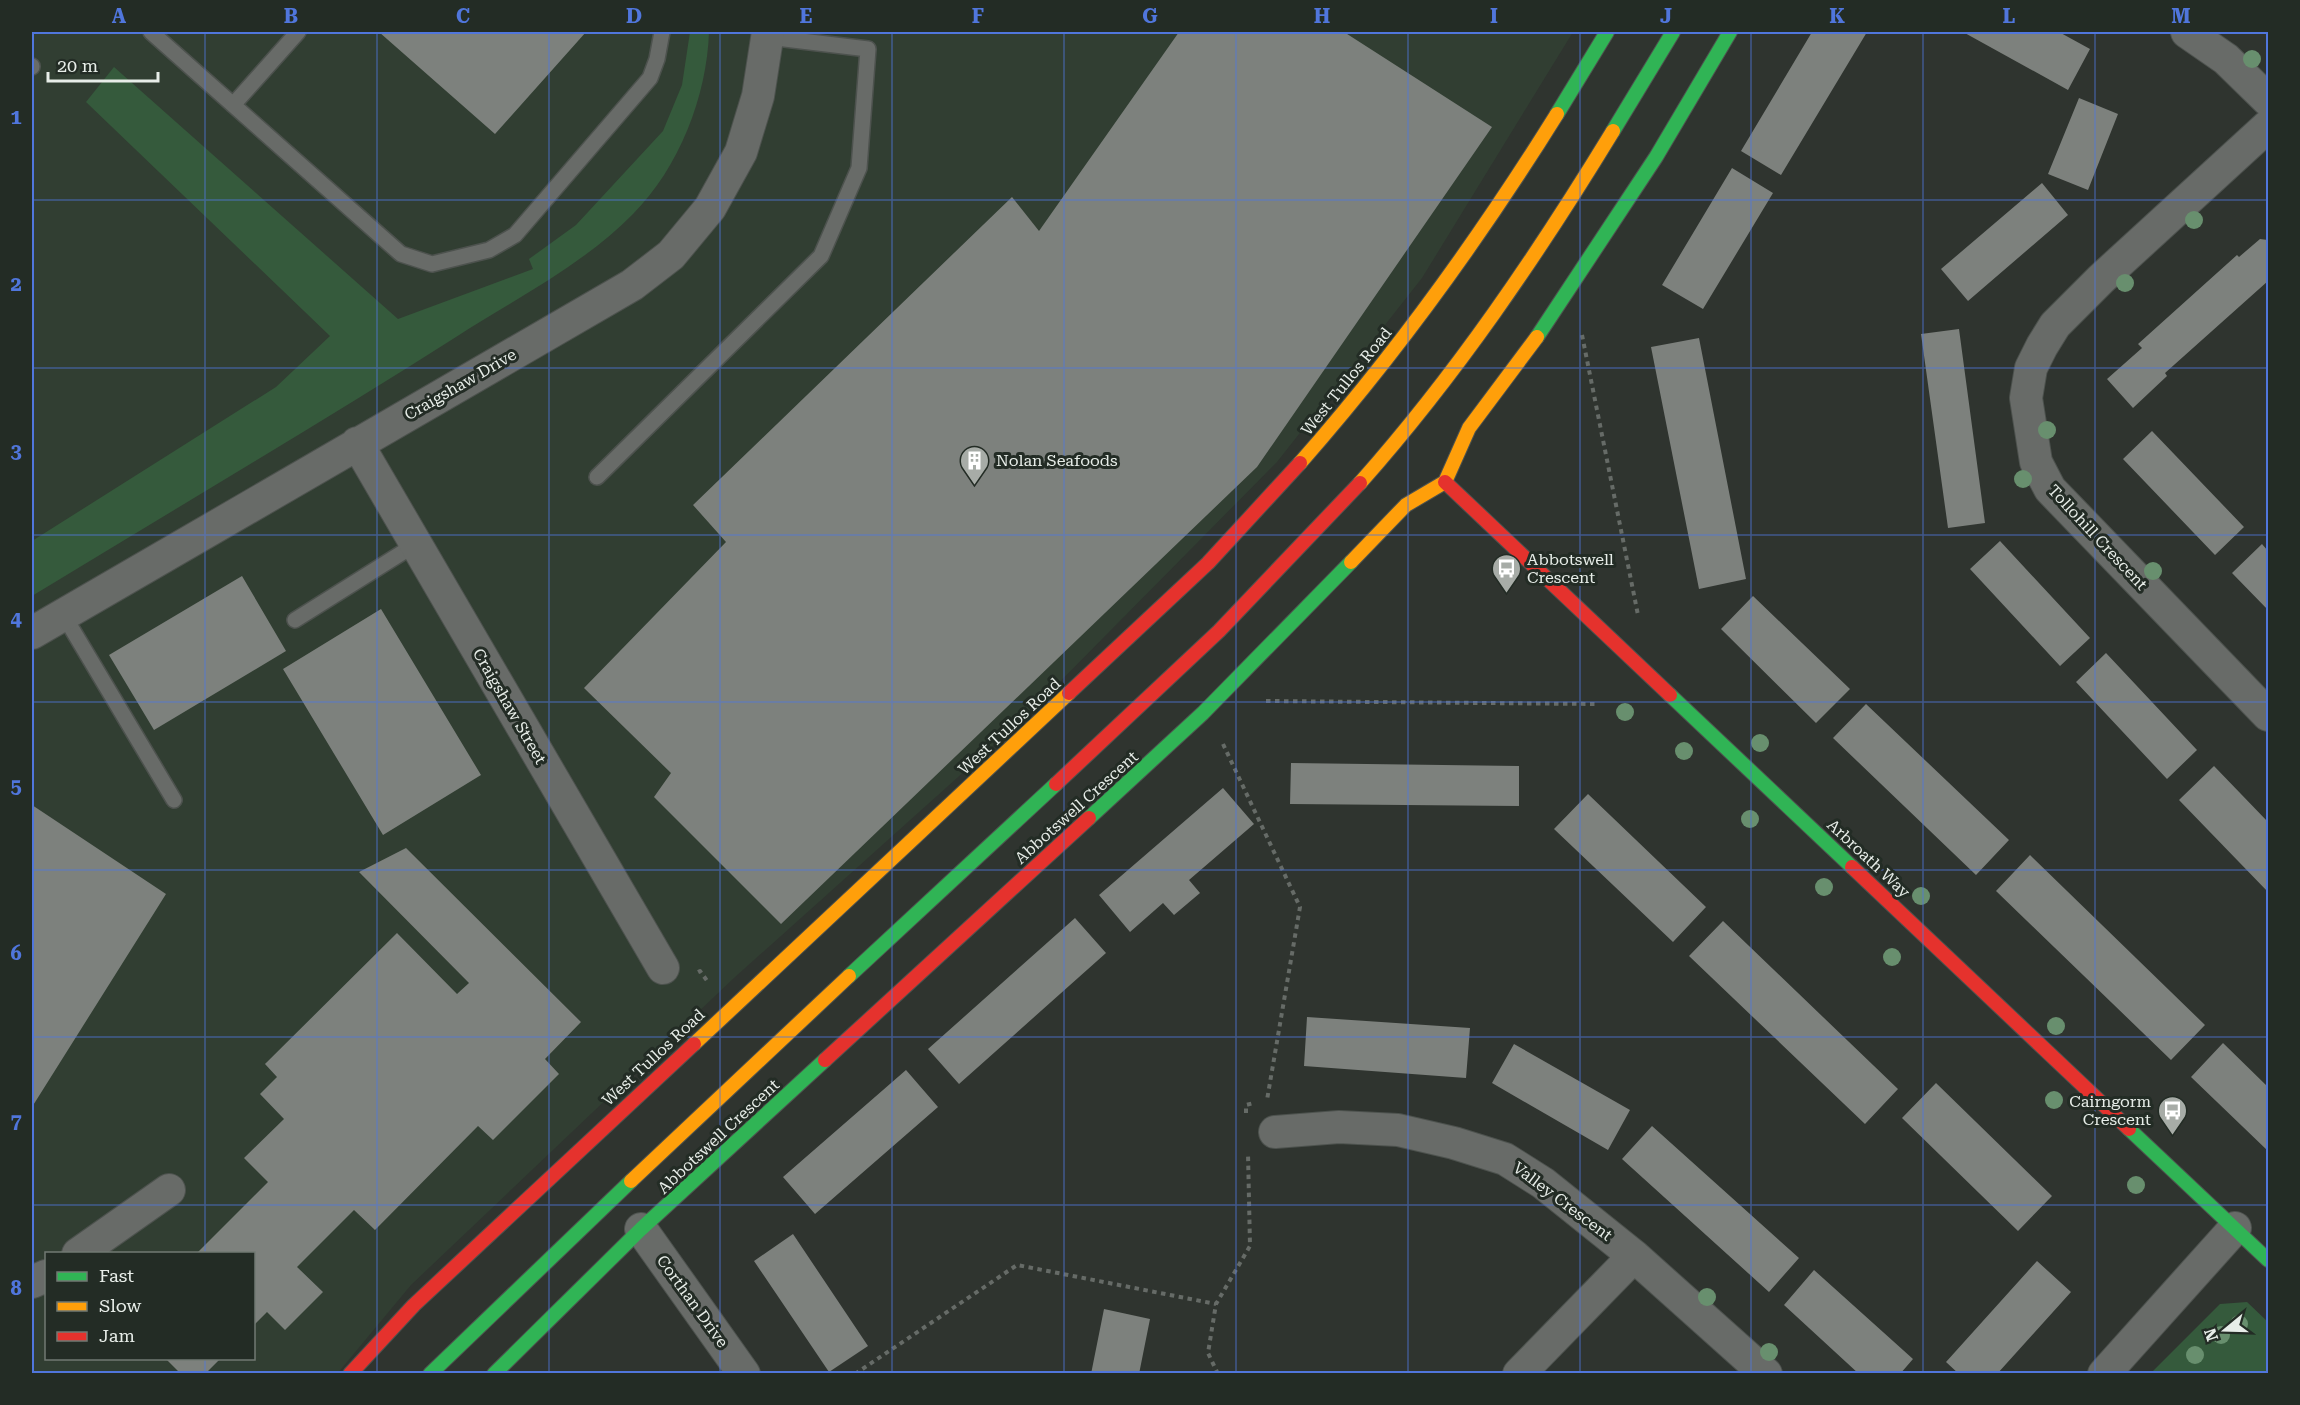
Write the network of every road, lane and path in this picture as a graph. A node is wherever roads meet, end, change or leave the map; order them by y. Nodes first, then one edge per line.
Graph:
1 (151, 32) edge
2 (298, 32) edge
3 (662, 32) edge
4 (1607, 32) edge
5 (1673, 32) edge
6 (1730, 32) edge
7 (2187, 32) edge
8 (768, 34) edge
9 (2268, 100) edge
10 (233, 105) junction
11 (2268, 126) edge
12 (1572, 285) junction
13 (357, 443) junction
14 (597, 477) dead end
15 (1445, 482) junction
16 (416, 544) junction
17 (63, 614) junction
18 (295, 620) dead end
19 (32, 633) edge
20 (1615, 642) junction
21 (1216, 700) junction
22 (1595, 704) dead end
23 (1203, 713) junction
24 (2268, 715) edge
25 (174, 800) dead end
26 (663, 968) joint
27 (729, 1009) junction
28 (1257, 1134) junction
29 (169, 1190) dead end
30 (2235, 1228) junction
31 (641, 1229) junction
32 (81, 1252) edge
33 (1634, 1256) junction
34 (2268, 1260) edge
35 (1216, 1305) junction
36 (350, 1374) edge
37 (430, 1374) edge
38 (494, 1374) edge
39 (744, 1374) edge
40 (855, 1374) edge
41 (1218, 1374) edge
42 (1519, 1374) edge
43 (1766, 1374) edge
44 (2104, 1374) edge

1 - 10 lane
2 - 10 lane
3 - 10 lane
4 - 27 main road, West Tullos Road
5 - 37 main road
6 - 12 main road
7 - 9 street
8 - 13 street, Craigshaw Drive
8 - 14 lane
11 - 24 street, Tollohill Crescent
12 - 15 main road
12 - 20 path
13 - 16 street, Craigshaw Street
13 - 17 street, Craigshaw Drive
15 - 20 main road, Arbroath Way
15 - 21 main road, Abbotswell Crescent
16 - 18 lane
16 - 26 street, Craigshaw Street
17 - 19 street, Craigshaw Drive
17 - 25 lane
20 - 30 main road, Arbroath Way
21 - 22 path
21 - 23 main road, Abbotswell Crescent
23 - 28 path
23 - 31 main road, Abbotswell Crescent
26 - 27 path
27 - 36 main road, West Tullos Road
28 - 33 street, Valley Crescent
28 - 35 path
29 - 32 street
30 - 34 main road, Arbroath Way
30 - 44 street
31 - 38 main road, Abbotswell Crescent
31 - 39 street, Corthan Drive
33 - 42 street
33 - 43 street, Valley Crescent
35 - 40 path
35 - 41 path

